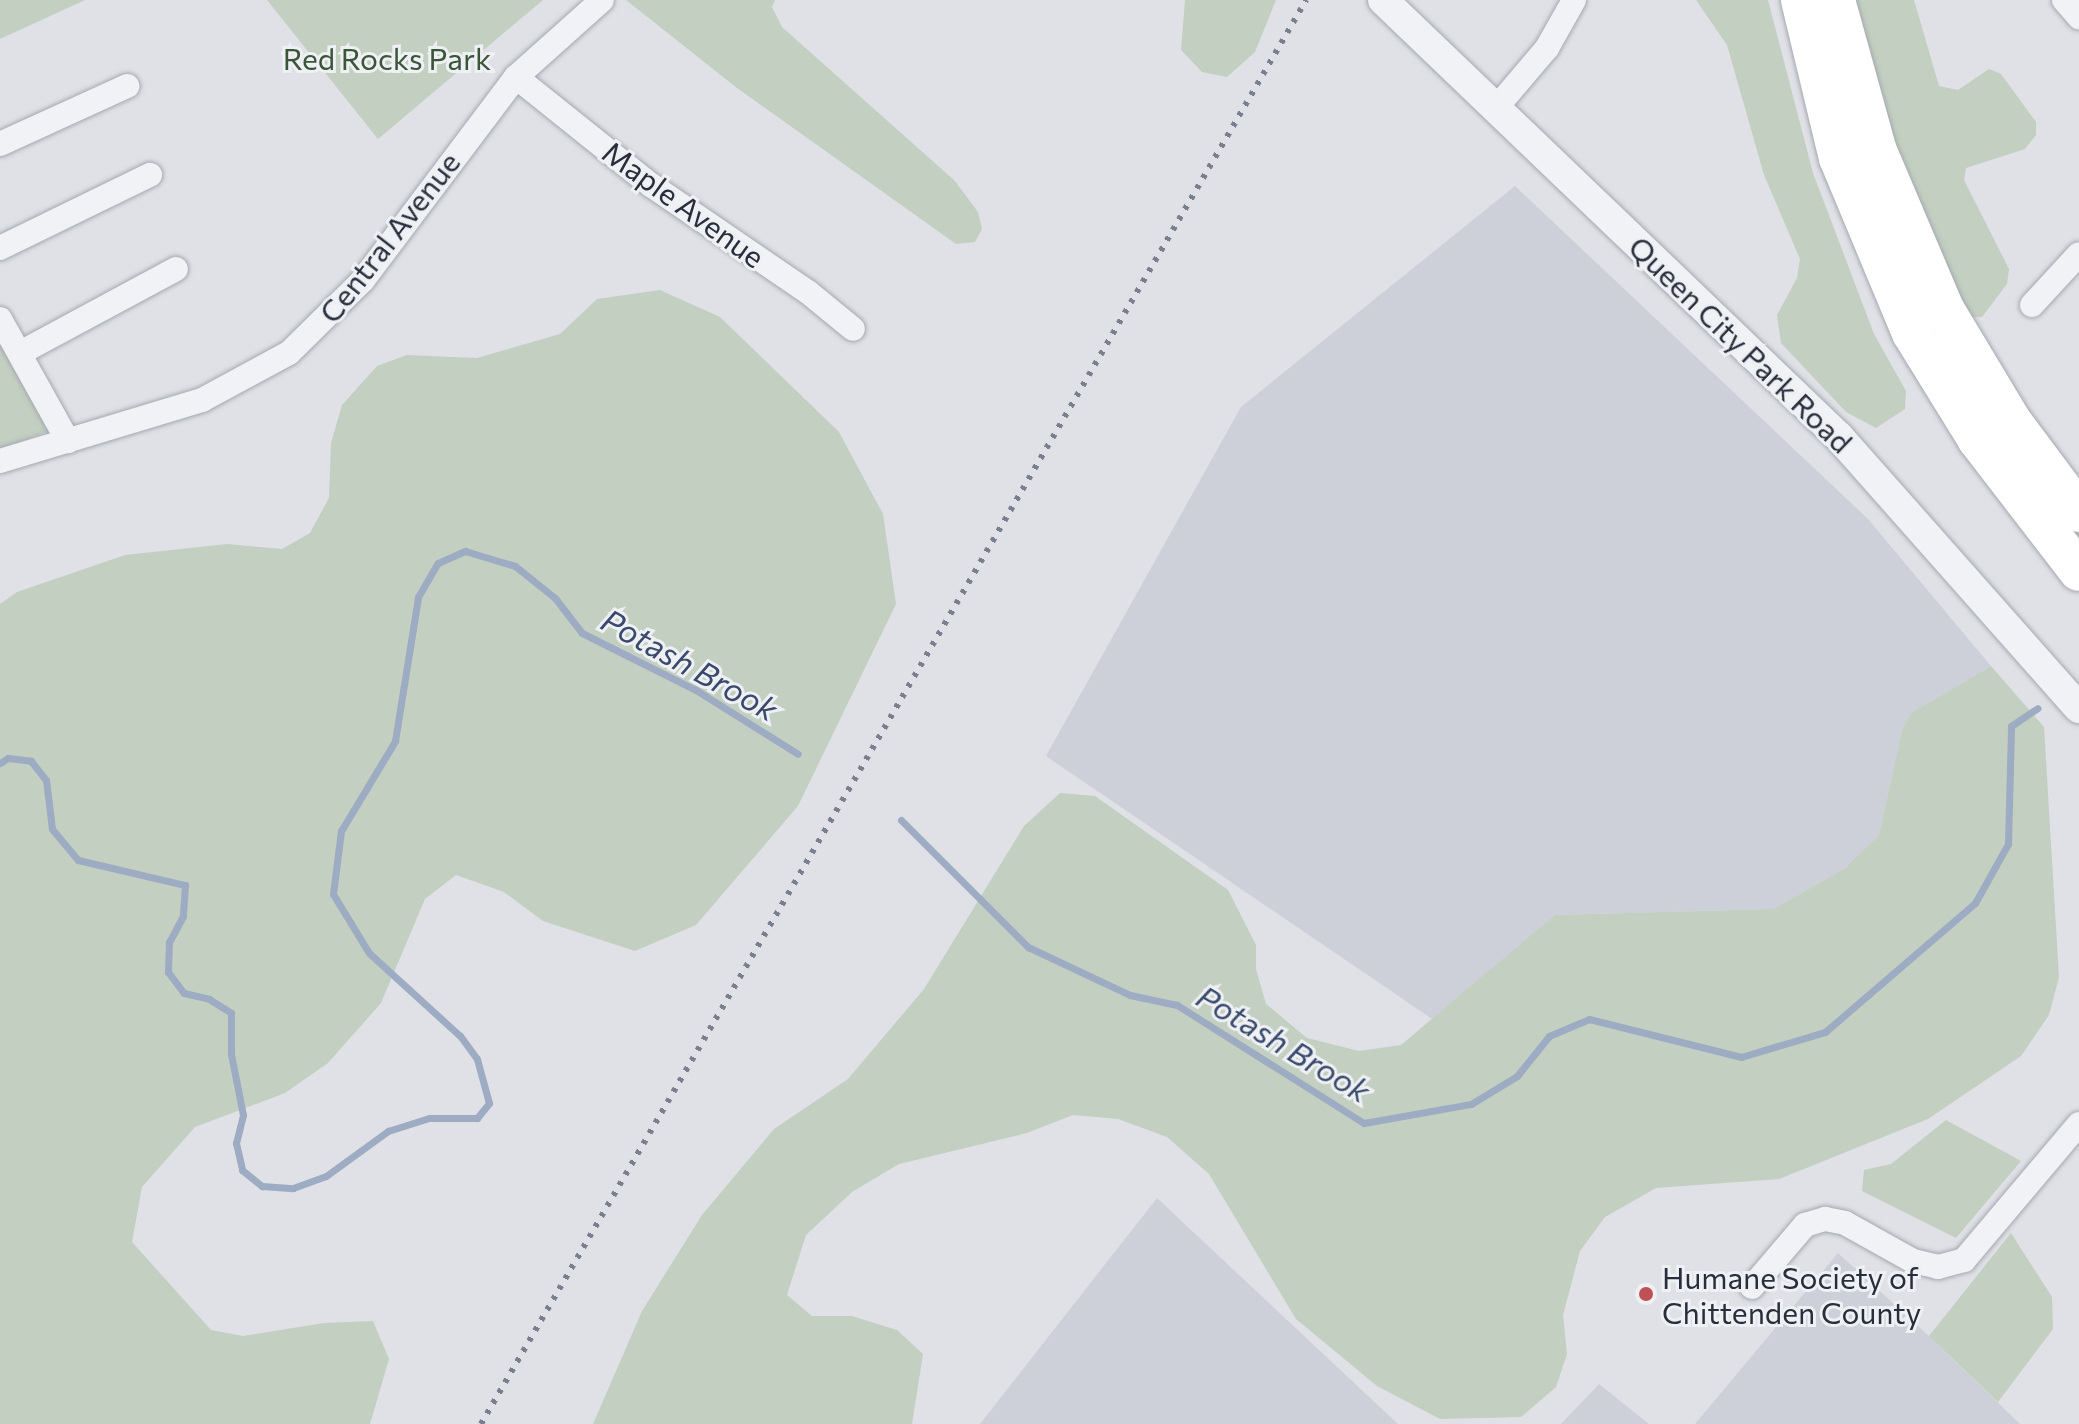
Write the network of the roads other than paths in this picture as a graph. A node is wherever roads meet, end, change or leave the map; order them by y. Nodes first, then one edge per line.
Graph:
1 (602, 0) edge
2 (1383, 0) edge
3 (1574, 0) edge
4 (1801, 0) edge
5 (1835, 0) edge
6 (2064, 0) edge
7 (2079, 17) edge
8 (516, 77) junction
9 (127, 86) dead end
10 (1496, 108) junction
11 (0, 144) edge
12 (150, 175) dead end
13 (0, 248) edge
14 (2079, 254) edge
15 (176, 269) dead end
16 (2032, 305) dead end
17 (0, 319) edge
18 (853, 329) dead end
19 (20, 353) junction
20 (68, 441) junction
21 (0, 461) edge
22 (2079, 512) edge
23 (2079, 571) edge
24 (2079, 708) edge
25 (2079, 1124) edge
26 (1752, 1287) dead end

1 - 8 street, Central Avenue
2 - 10 street, Queen City Park Road
3 - 10 street
4 - 23 main road
5 - 22 main road
6 - 7 street
8 - 18 street, Maple Avenue
8 - 20 street, Central Avenue
9 - 11 street
10 - 24 street, Queen City Park Road
12 - 13 street
14 - 16 street
15 - 19 street
17 - 19 street
19 - 20 street
20 - 21 street, Central Avenue
25 - 26 street

